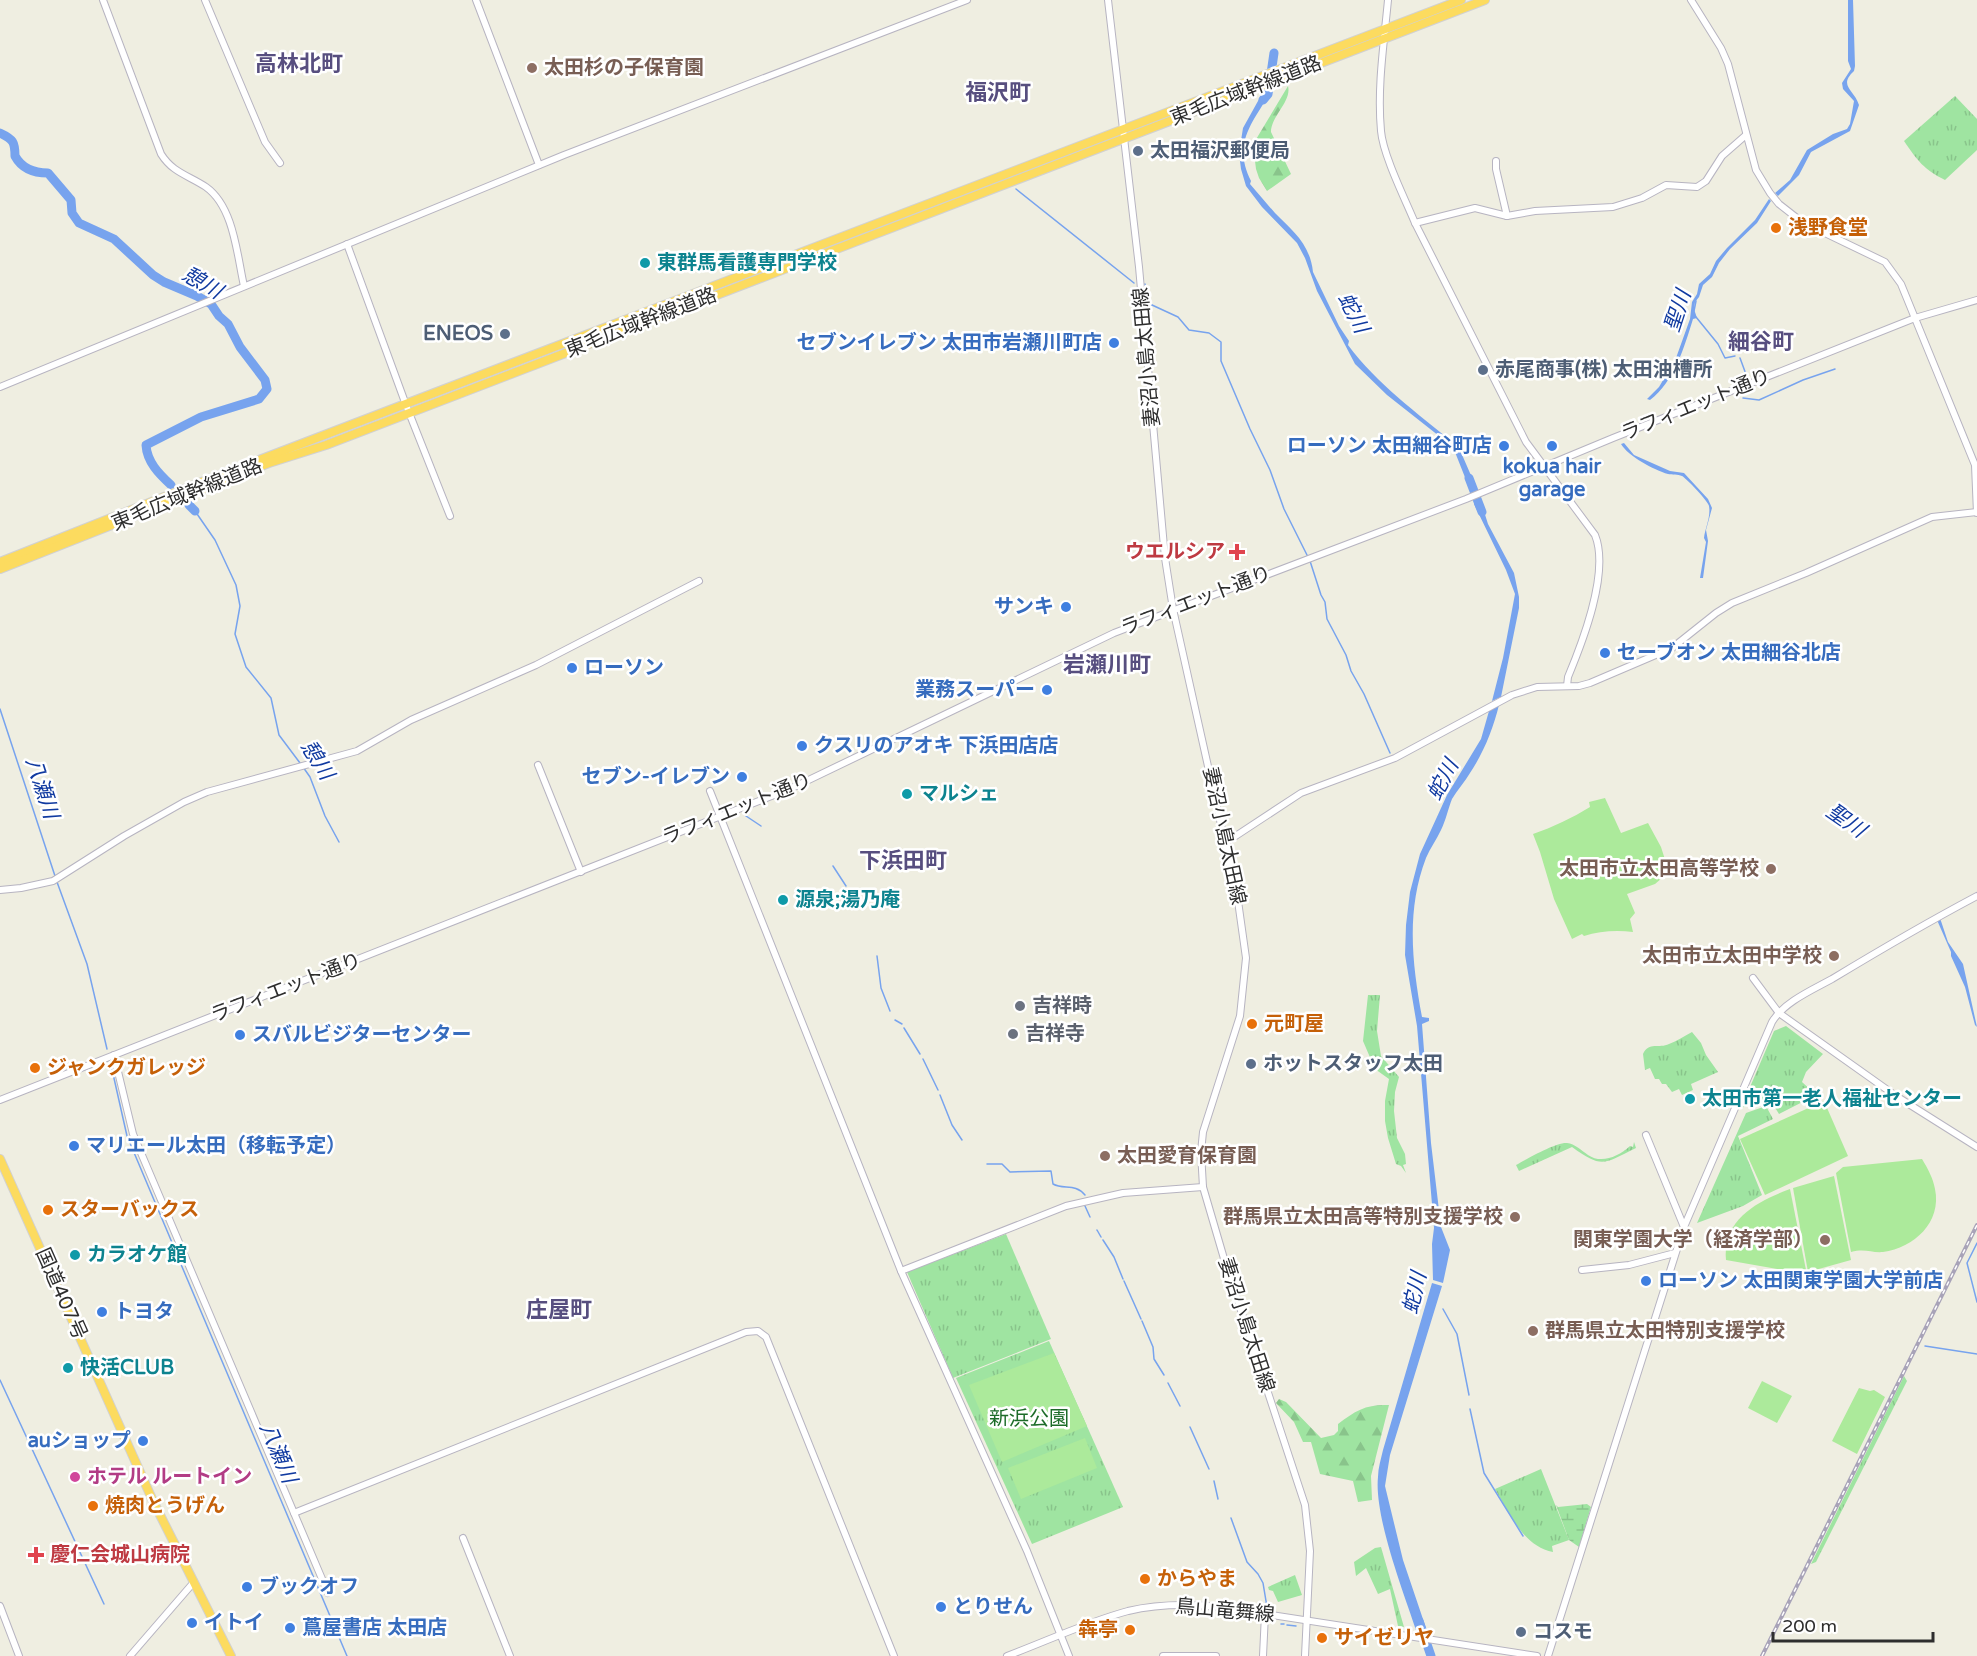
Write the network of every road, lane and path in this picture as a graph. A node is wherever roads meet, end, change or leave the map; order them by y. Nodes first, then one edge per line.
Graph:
1 (103, 0) edge
2 (205, 0) edge
3 (476, 0) edge
4 (967, 0) edge
5 (1108, 0) edge
6 (1388, 0) edge
7 (1461, 0) edge
8 (1485, 0) edge
9 (1691, 0) edge
10 (1384, 34) junction
11 (1123, 134) junction
12 (1746, 135) junction
13 (1496, 161) dead end
14 (280, 163) dead end
15 (539, 165) junction
16 (1507, 216) junction
17 (1415, 223) junction
18 (347, 244) junction
19 (244, 286) junction
20 (1977, 300) edge
21 (1915, 318) junction
22 (0, 387) edge
23 (407, 408) junction
24 (1545, 468) junction
25 (1977, 512) edge
26 (450, 516) dead end
27 (72, 533) junction
28 (60, 546) junction
29 (0, 556) edge
30 (0, 562) edge
31 (0, 569) edge
32 (0, 574) edge
33 (699, 581) dead end
34 (1173, 609) junction
35 (1567, 686) junction
36 (538, 765) dead end
37 (710, 791) dead end
38 (720, 817) junction
39 (1225, 843) junction
40 (581, 872) junction
41 (0, 890) edge
42 (1977, 896) edge
43 (1753, 978) dead end
44 (1779, 1013) junction
45 (114, 1055) junction
46 (0, 1100) edge
47 (1646, 1135) dead end
48 (1977, 1147) edge
49 (0, 1159) edge
50 (1203, 1187) junction
51 (1684, 1227) junction
52 (1675, 1253) junction
53 (1582, 1270) dead end
54 (901, 1271) junction
55 (294, 1512) junction
56 (463, 1538) dead end
57 (194, 1582) junction
58 (328, 1593) dead end
59 (0, 1606) edge
60 (1265, 1614) junction
61 (1307, 1621) junction
62 (1061, 1636) junction
63 (19, 1656) edge
64 (130, 1656) edge
65 (231, 1656) edge
66 (510, 1656) edge
67 (894, 1656) edge
68 (1007, 1656) edge
69 (1069, 1656) edge
70 (1163, 1656) edge
71 (1216, 1656) edge
72 (1263, 1656) edge
73 (1305, 1656) edge
74 (1538, 1656) edge
75 (1548, 1656) edge

1 - 19 street
2 - 14 street
3 - 15 street
4 - 15 street
5 - 11 street, 妻沼小島太田線
6 - 10 street
7 - 10 highway, 東毛広域幹線道路
8 - 10 highway, 東毛広域幹線道路
9 - 12 street
10 - 11 highway, 東毛広域幹線道路
10 - 11 highway, 東毛広域幹線道路
10 - 17 street
11 - 23 highway, 東毛広域幹線道路
11 - 34 street, 妻沼小島太田線
12 - 16 street
12 - 21 street
13 - 16 street
15 - 18 street
16 - 17 street
17 - 24 street
18 - 19 street
18 - 23 street
19 - 22 street
20 - 21 street, ラフィエット通り
21 - 24 street, ラフィエット通り
21 - 25 street
23 - 26 street
23 - 27 highway, 東毛広域幹線道路
23 - 28 highway, 東毛広域幹線道路
24 - 34 street, ラフィエット通り
24 - 35 street
25 - 35 street
27 - 29 highway
27 - 30 highway, 東毛広域幹線道路
28 - 31 highway, 東毛広域幹線道路
28 - 32 highway
33 - 41 street
34 - 38 street, ラフィエット通り
34 - 39 street, 妻沼小島太田線
35 - 39 street
36 - 40 street
37 - 38 street
38 - 40 street, ラフィエット通り
38 - 54 street
39 - 50 street, 妻沼小島太田線
40 - 45 street, ラフィエット通り
42 - 44 street
43 - 44 street
44 - 48 street
44 - 51 street
45 - 46 street, ラフィエット通り
45 - 55 street
47 - 51 street
49 - 57 highway, 国道407号
50 - 54 street
50 - 61 street, 妻沼小島太田線
51 - 52 street
52 - 53 street
52 - 75 street
54 - 62 street
55 - 58 street
55 - 67 street
56 - 66 street
57 - 64 street
57 - 65 highway, 国道407号
59 - 63 street
60 - 61 street, 鳥山竜舞線
60 - 62 street, 鳥山竜舞線
60 - 72 street
61 - 73 street, 妻沼小島太田線
61 - 74 street, 鳥山竜舞線
62 - 68 street, 鳥山竜舞線
62 - 69 street
70 - 71 street

